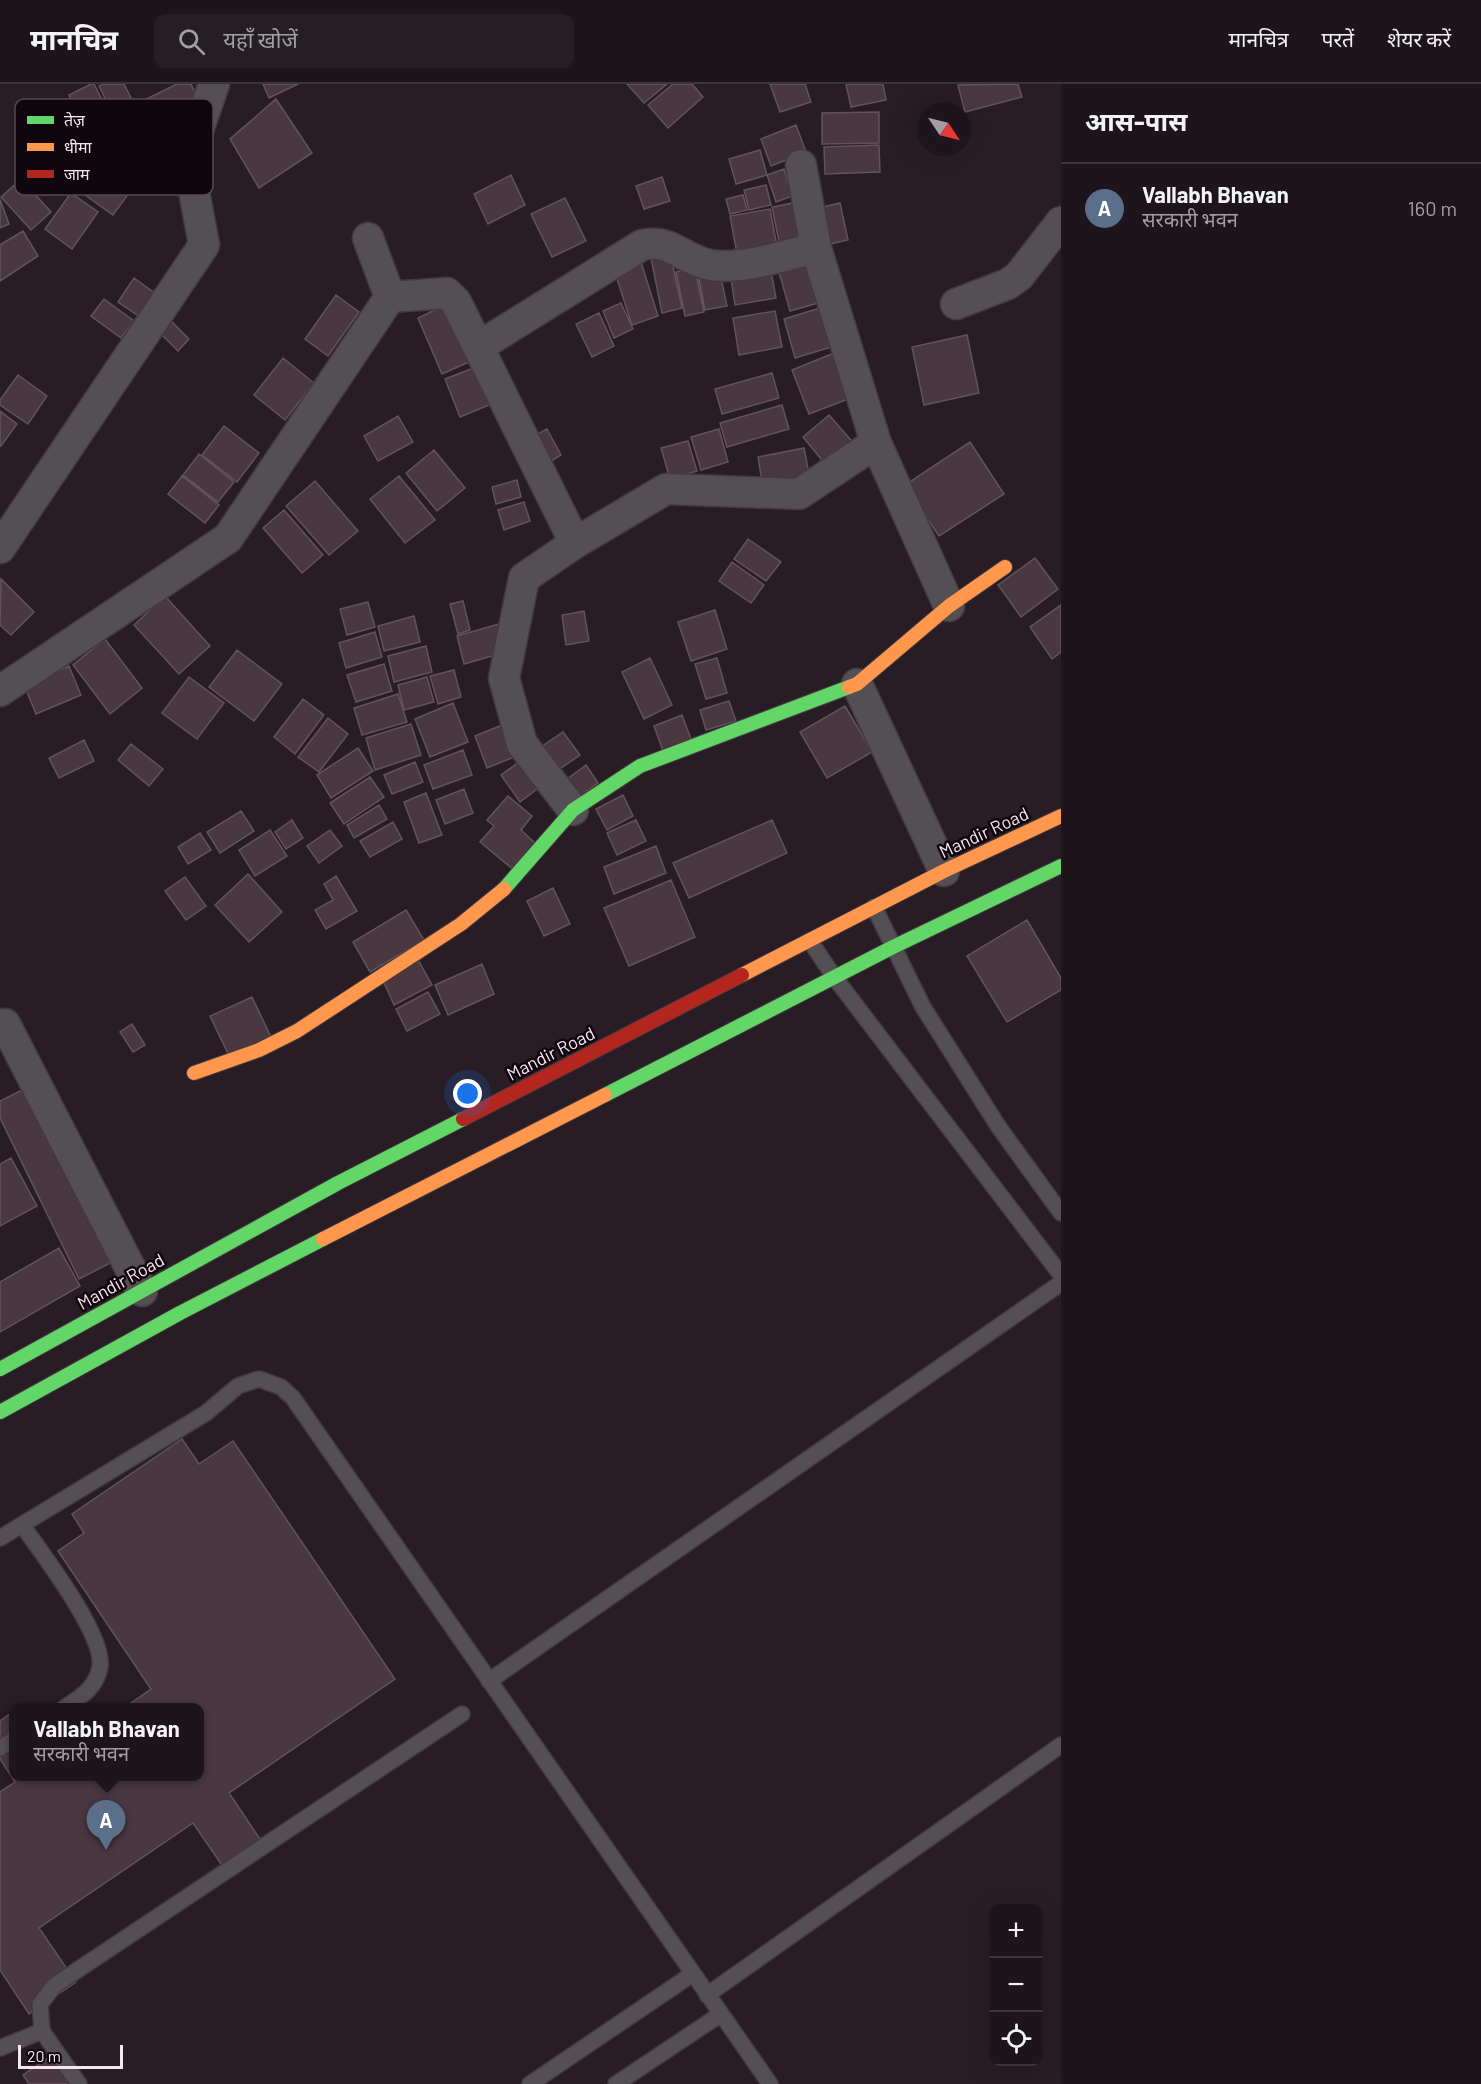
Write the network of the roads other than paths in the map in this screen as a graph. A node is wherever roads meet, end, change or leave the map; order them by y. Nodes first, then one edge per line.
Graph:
1 (214, 84) edge
2 (209, 99) edge
3 (801, 165) dead end
4 (195, 195) edge
5 (1061, 222) edge
6 (368, 238) dead end
7 (816, 248) junction
8 (390, 297) junction
9 (956, 304) dead end
10 (478, 346) junction
11 (876, 443) junction
12 (575, 543) junction
13 (0, 549) edge
14 (1005, 567) dead end
15 (949, 606) junction
16 (856, 684) junction
17 (0, 691) edge
18 (573, 810) junction
19 (1061, 816) edge
20 (1061, 866) edge
21 (944, 871) junction
22 (874, 908) junction
23 (810, 940) junction
24 (893, 947) junction
25 (835, 978) junction
26 (5, 1024) dead end
27 (194, 1073) dead end
28 (1061, 1213) edge
29 (1061, 1275) edge
30 (1061, 1283) edge
31 (142, 1291) junction
32 (0, 1369) edge
33 (0, 1412) edge
34 (22, 1525) junction
35 (0, 1538) edge
36 (489, 1680) junction
37 (71, 1703) edge
38 (462, 1714) dead end
39 (1061, 1745) edge
40 (691, 1974) junction
41 (707, 1995) junction
42 (721, 2014) junction
43 (42, 2031) junction
44 (0, 2048) edge
45 (79, 2084) edge
46 (530, 2084) edge
47 (616, 2084) edge
48 (770, 2084) edge

1 - 2 street
3 - 7 street
4 - 13 street
5 - 9 street
6 - 8 street
7 - 10 street
7 - 11 street
8 - 10 street
8 - 17 street
10 - 12 street
11 - 12 street
11 - 15 street
12 - 18 street
14 - 15 street
15 - 16 street
16 - 18 street
16 - 21 street
18 - 27 street
19 - 21 street, Mandir Road
20 - 24 street
21 - 22 street, Mandir Road
22 - 23 street, Mandir Road
22 - 24 lane
23 - 25 lane
23 - 31 street, Mandir Road
24 - 25 street
24 - 28 lane
25 - 29 lane
25 - 33 street
26 - 31 street
30 - 36 lane
31 - 32 street, Mandir Road
34 - 35 lane
34 - 36 lane
34 - 37 lane
36 - 40 lane
38 - 43 lane
39 - 41 lane
40 - 41 lane
40 - 46 lane
41 - 42 lane
42 - 47 lane
42 - 48 lane
43 - 44 lane
43 - 45 lane

